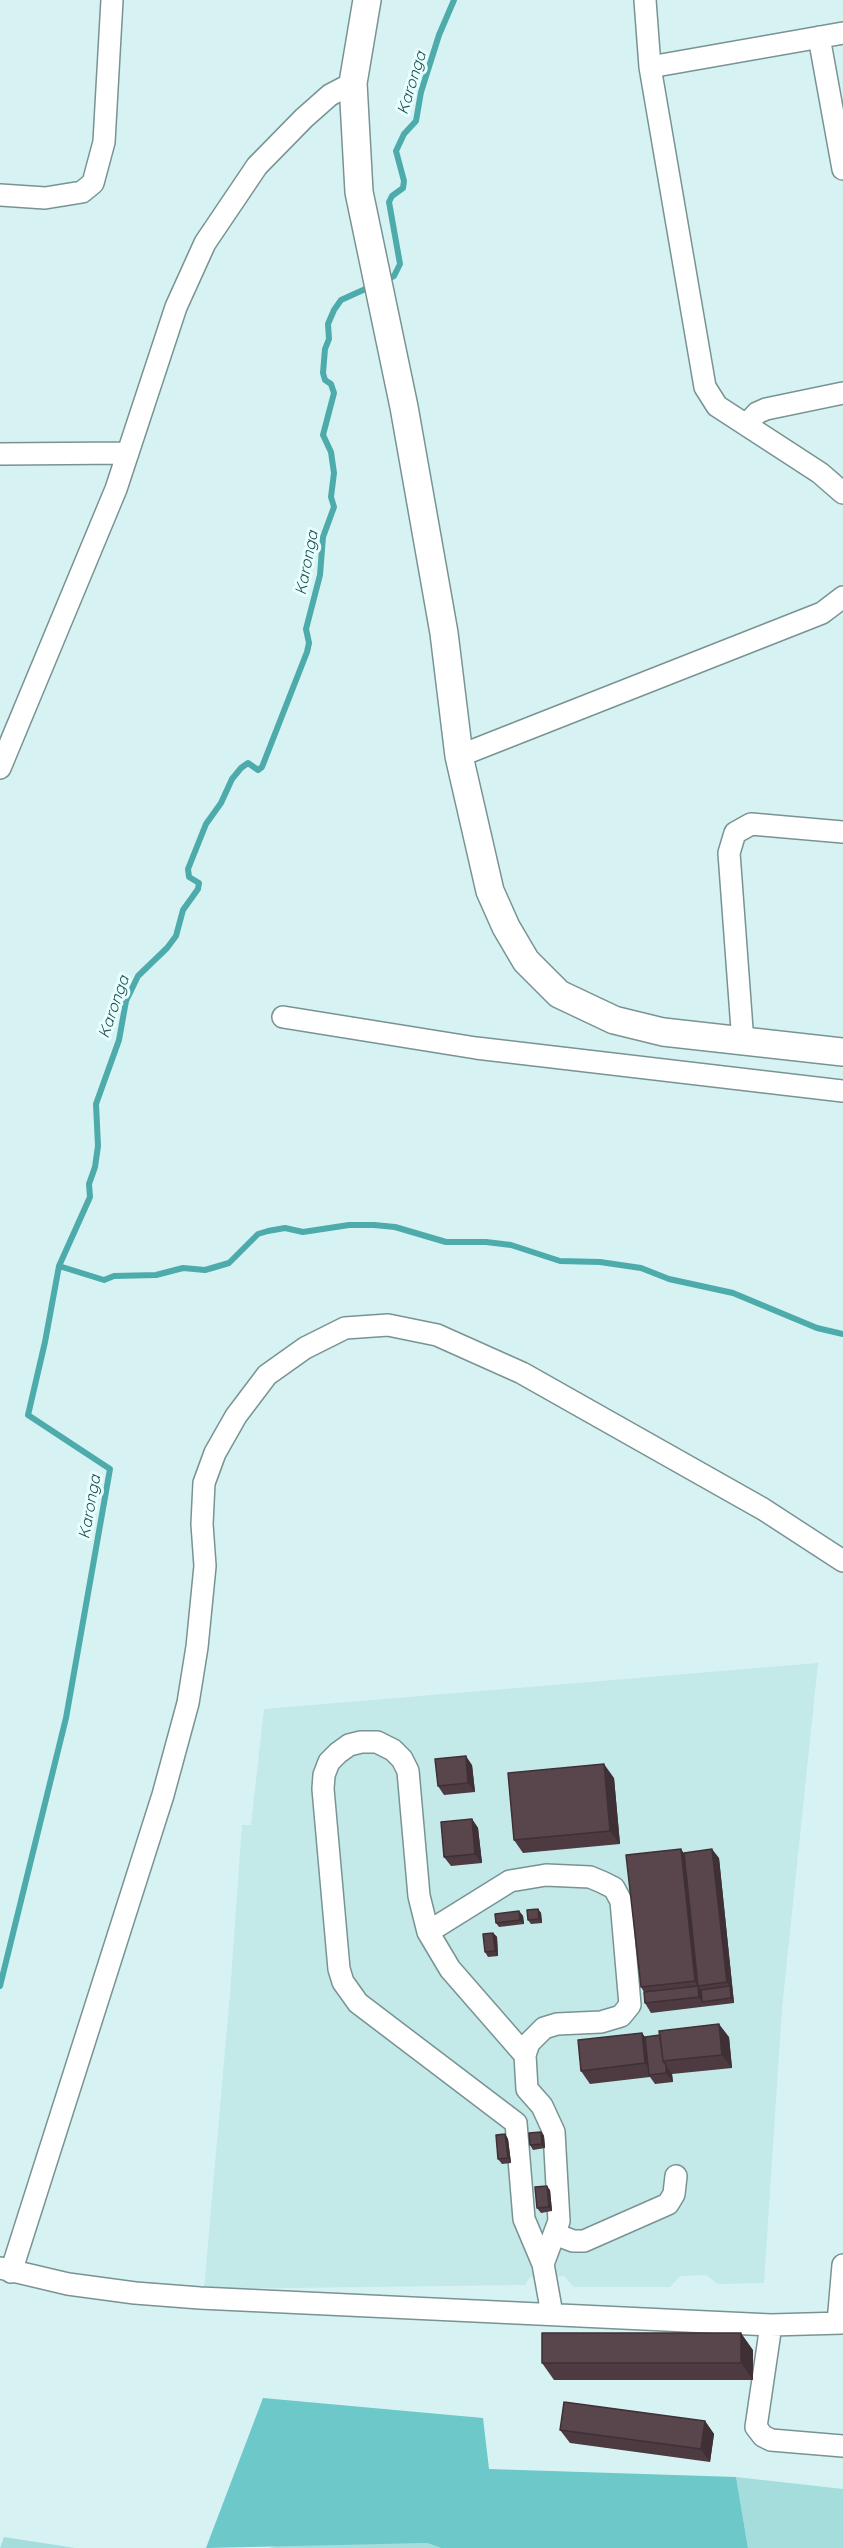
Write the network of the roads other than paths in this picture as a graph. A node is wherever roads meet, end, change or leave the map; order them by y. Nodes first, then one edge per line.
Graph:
1 (112, 0) edge
2 (367, 0) edge
3 (645, 0) edge
4 (843, 33) edge
5 (819, 38) junction
6 (650, 67) junction
7 (353, 84) junction
8 (843, 169) edge
9 (0, 195) edge
10 (843, 393) edge
11 (746, 424) junction
12 (128, 453) junction
13 (0, 454) edge
14 (843, 493) edge
15 (843, 597) edge
16 (459, 756) junction
17 (0, 768) edge
18 (843, 832) edge
19 (283, 1017) dead end
20 (742, 1043) junction
21 (843, 1052) edge
22 (843, 1090) edge
23 (843, 1561) edge
24 (428, 1932) junction
25 (525, 2055) junction
26 (527, 2089) junction
27 (516, 2123) junction
28 (676, 2176) dead end
29 (555, 2234) junction
30 (543, 2264) junction
31 (843, 2265) edge
32 (6, 2270) edge
33 (552, 2314) junction
34 (841, 2323) edge
35 (771, 2325) junction
36 (843, 2446) edge

1 - 9 street
2 - 7 main road
3 - 6 street
4 - 5 street
5 - 6 street
5 - 8 street
6 - 11 street
7 - 12 street
7 - 16 main road
10 - 11 street
11 - 14 street
12 - 13 street
12 - 17 street
15 - 16 street
16 - 20 main road
18 - 20 street
19 - 22 street
20 - 21 main road
23 - 32 street
24 - 25 street
24 - 25 street
24 - 27 street
25 - 26 street
26 - 27 street
26 - 29 street
27 - 30 street
28 - 29 street
29 - 30 street
30 - 33 street
31 - 34 street
32 - 33 street
33 - 35 street
34 - 35 street
35 - 36 street

